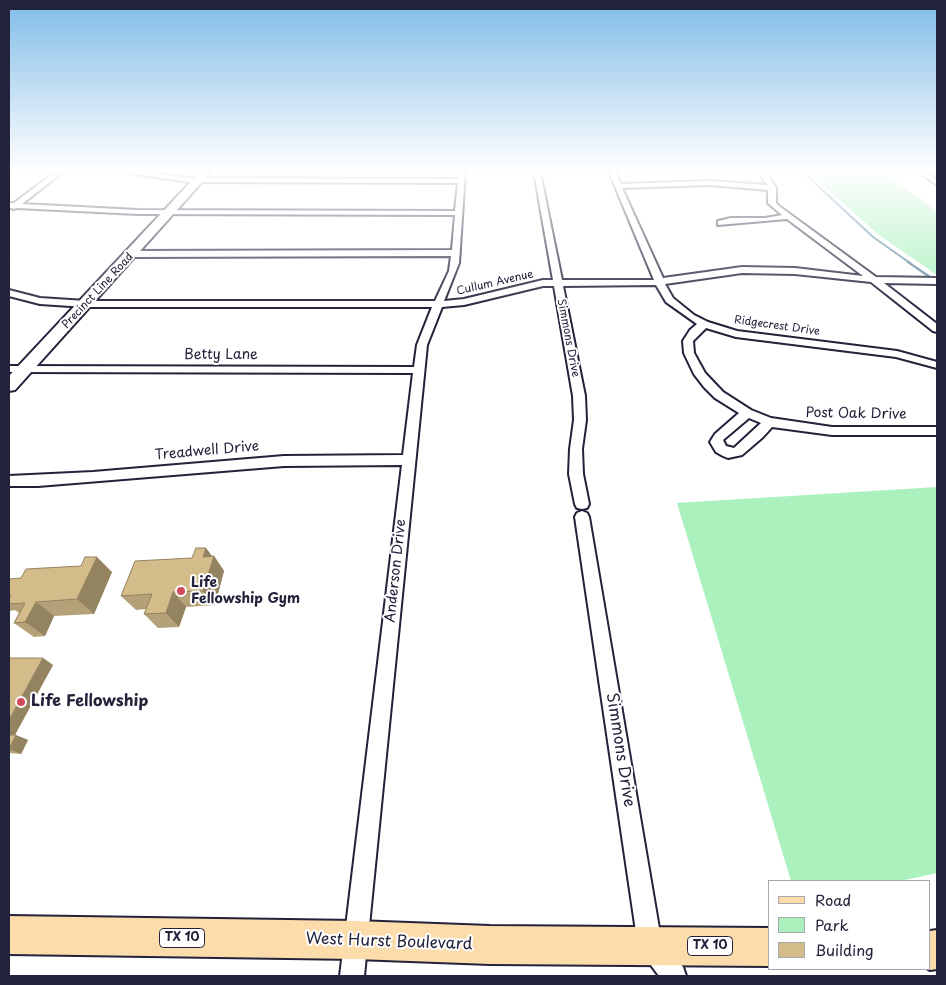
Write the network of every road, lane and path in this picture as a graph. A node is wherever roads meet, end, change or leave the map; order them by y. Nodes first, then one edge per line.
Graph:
1 (165, 218) edge
2 (459, 218) edge
3 (546, 218) edge
4 (632, 218) edge
5 (776, 218) edge
6 (788, 218) edge
7 (721, 223) dead end
8 (456, 253) junction
9 (133, 254) junction
10 (874, 280) junction
11 (937, 281) edge
12 (659, 282) junction
13 (558, 283) junction
14 (9, 292) edge
15 (86, 304) junction
16 (438, 304) junction
17 (704, 324) junction
18 (937, 330) edge
19 (937, 365) edge
20 (9, 369) edge
21 (24, 369) junction
22 (419, 370) junction
23 (9, 386) edge
24 (747, 413) junction
25 (769, 422) junction
26 (937, 431) edge
27 (408, 460) junction
28 (9, 481) edge
29 (9, 935) edge
30 (650, 945) junction
31 (768, 947) edge
32 (354, 958) edge
33 (674, 976) edge

1 - 9 main road, Precinct Line Road
2 - 8 street, Anderson Drive
3 - 13 street, Simmons Drive
4 - 12 street, Ridgecrest Drive
5 - 7 street
6 - 10 street
8 - 9 street
8 - 16 street, Anderson Drive
9 - 15 main road, Precinct Line Road
10 - 11 street, Cullum Avenue
10 - 12 street, Cullum Avenue
10 - 18 street
12 - 13 street, Cullum Avenue
12 - 17 street, Ridgecrest Drive
13 - 16 street, Cullum Avenue
13 - 30 street, Simmons Drive
14 - 15 street, Cullum Avenue
15 - 16 street, Cullum Avenue
15 - 21 main road, Precinct Line Road
16 - 22 street, Anderson Drive
17 - 19 street, Ridgecrest Drive
17 - 24 street, Post Oak Drive
20 - 21 street, Betty Lane
21 - 22 street, Betty Lane
21 - 23 main road, Precinct Line Road
22 - 27 street, Anderson Drive
24 - 25 street, Post Oak Drive
24 - 25 street
25 - 26 street, Post Oak Drive
27 - 28 street, Treadwell Drive
27 - 32 street, Anderson Drive
29 - 32 main road, West Hurst Boulevard / TX 10
30 - 31 main road, West Hurst Boulevard / TX 10
30 - 32 main road, West Hurst Boulevard / TX 10
30 - 33 street, Simmons Drive

